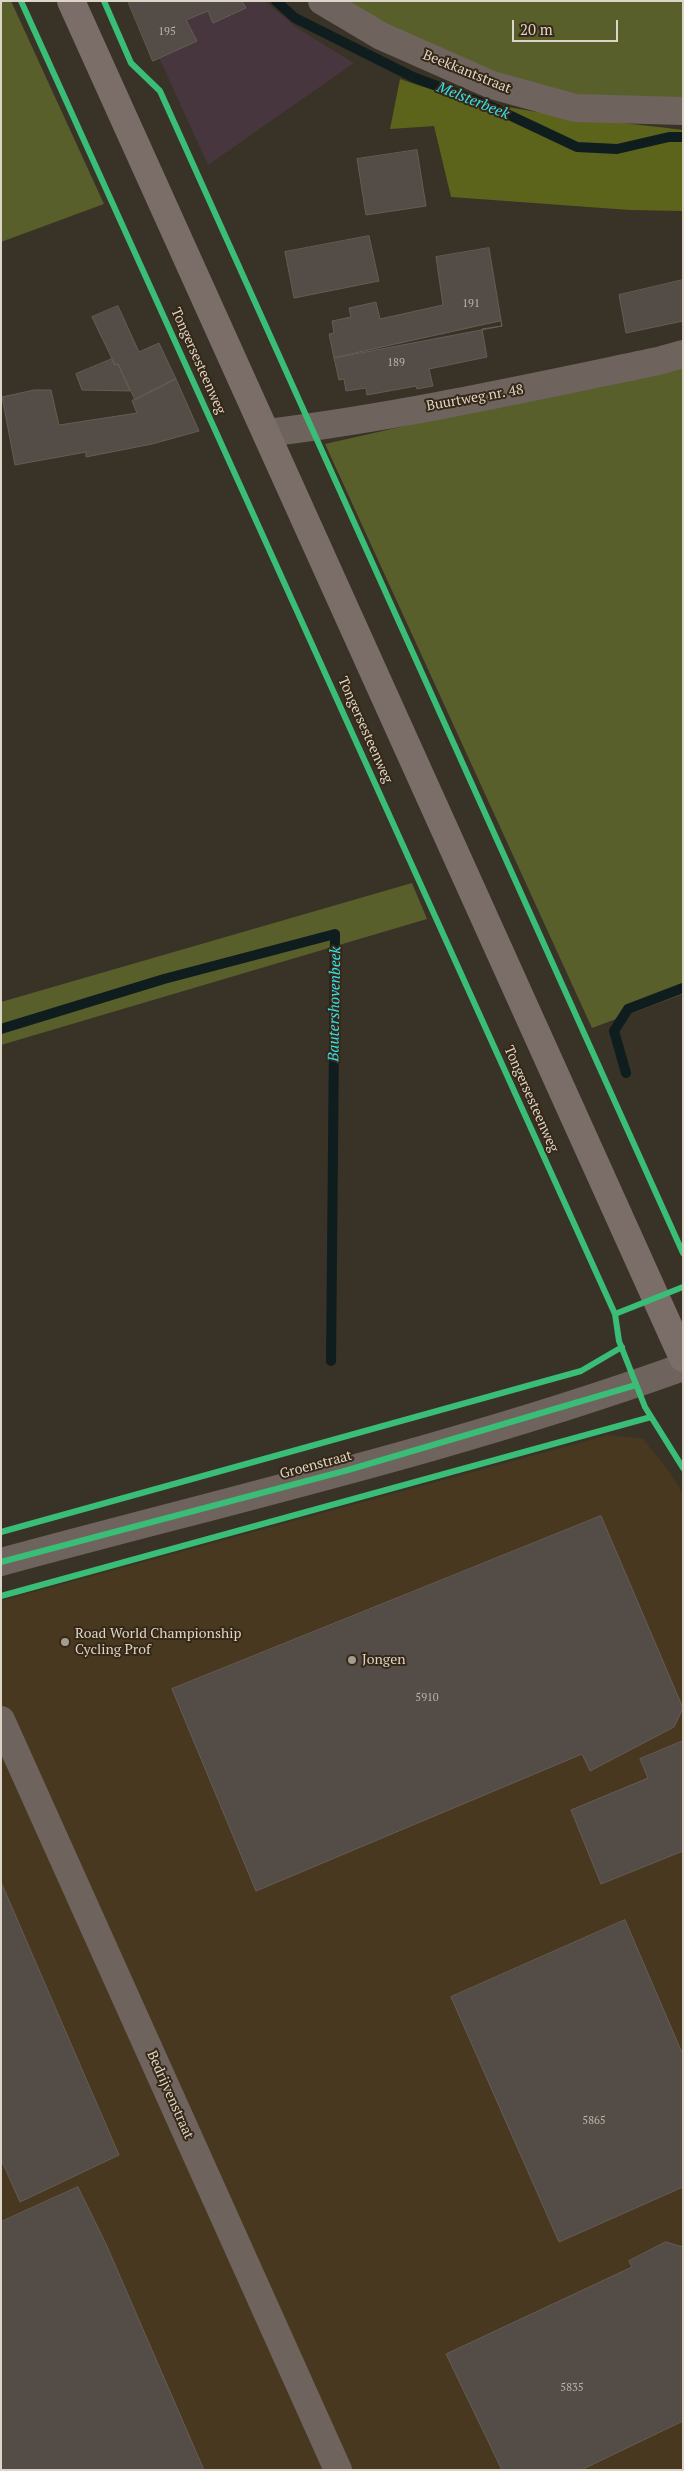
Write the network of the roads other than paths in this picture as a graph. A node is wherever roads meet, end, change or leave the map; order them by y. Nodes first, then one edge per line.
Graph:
1 (71, 1) edge
2 (322, 1) edge
3 (683, 111) edge
4 (683, 354) edge
5 (266, 433) junction
6 (683, 1358) edge
7 (683, 1367) edge
8 (1, 1562) edge
9 (1, 1720) edge
10 (338, 2470) edge

1 - 5 main road
2 - 3 street, Beekkantstraat
4 - 5 street, Buurtweg nr. 48
5 - 6 main road
7 - 8 street, Groenstraat
9 - 10 street, Bedrijvenstraat

